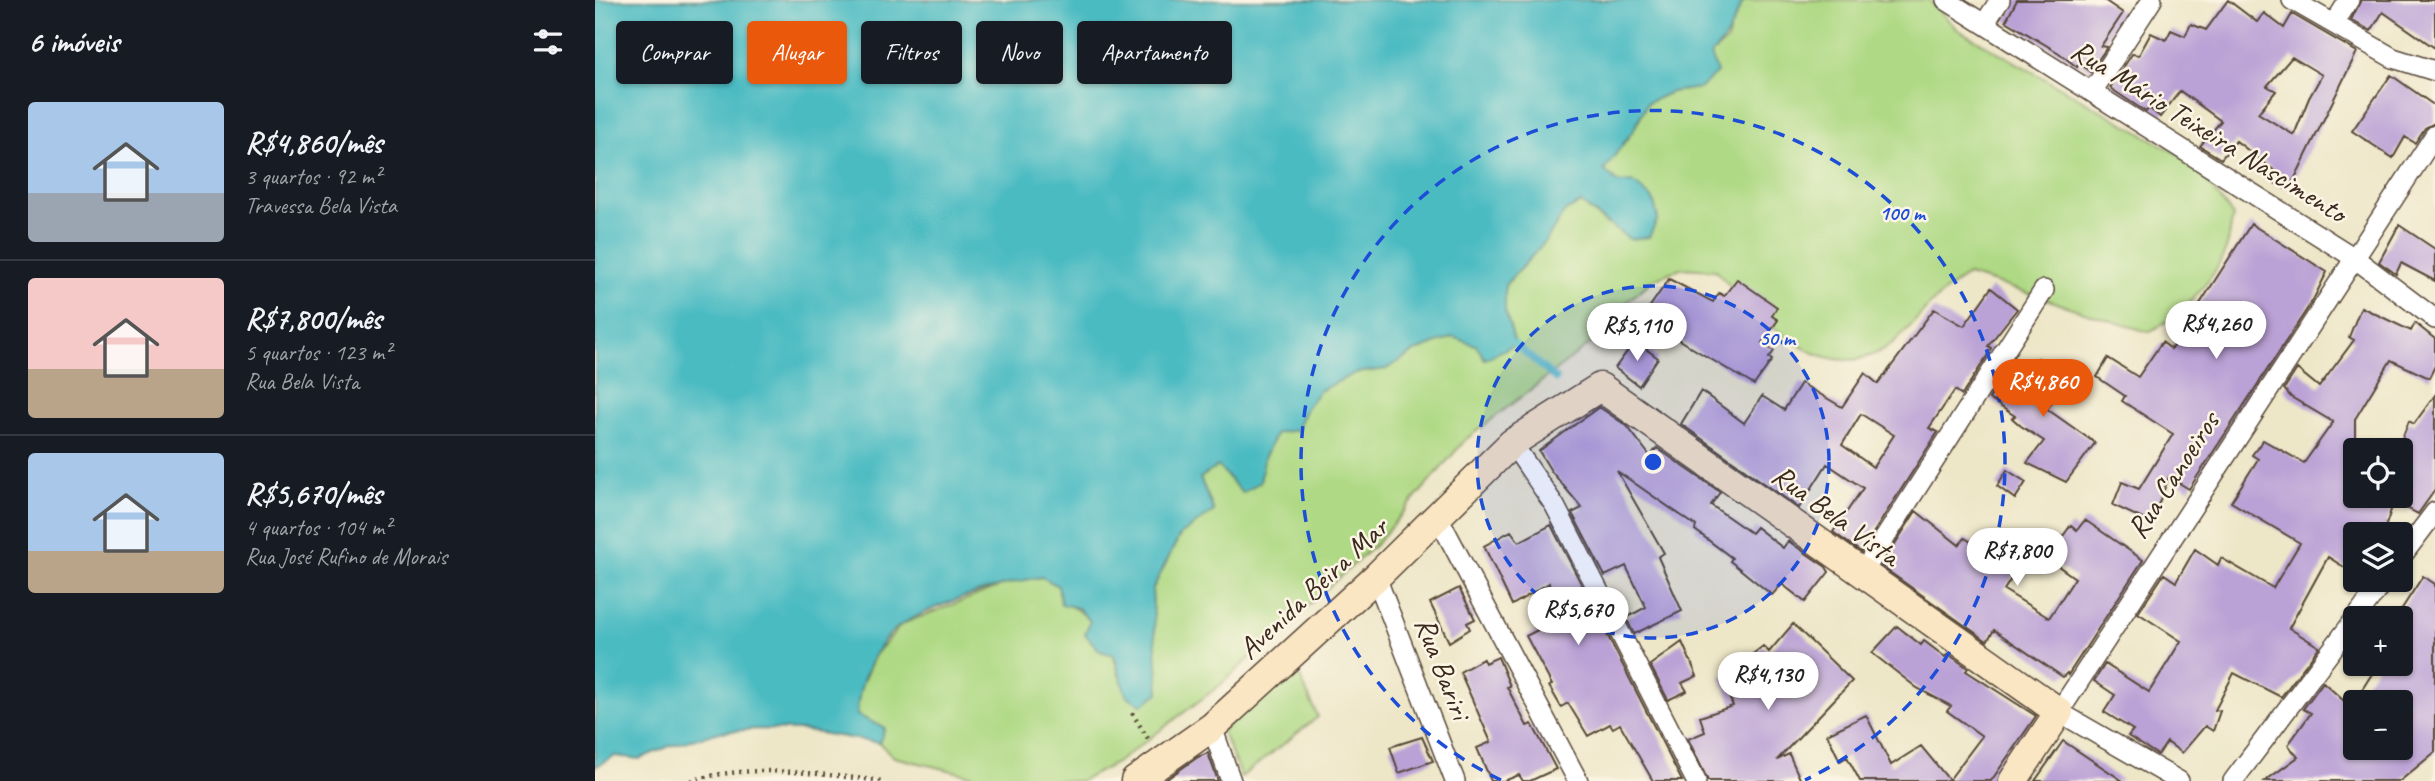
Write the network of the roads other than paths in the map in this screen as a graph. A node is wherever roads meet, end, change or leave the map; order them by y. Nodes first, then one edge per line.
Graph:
1 (1946, 0) edge
2 (2000, 0) edge
3 (2152, 0) edge
4 (2292, 0) edge
5 (2349, 0) edge
6 (1984, 24) junction
7 (2334, 24) junction
8 (2435, 71) edge
9 (2092, 92) junction
10 (2435, 135) edge
11 (2353, 257) junction
12 (2044, 290) dead end
13 (2435, 318) edge
14 (1600, 387) joint
15 (1518, 437) junction
16 (2435, 512) edge
17 (1438, 517) junction
18 (2413, 542) edge
19 (1861, 575) junction
20 (1376, 577) junction
21 (2343, 635) edge
22 (2059, 712) junction
23 (1212, 727) junction
24 (1135, 781) edge
25 (1231, 781) edge
26 (1455, 781) edge
27 (1578, 781) edge
28 (1696, 781) edge
29 (2013, 781) edge
30 (2179, 781) edge
31 (2233, 781) edge

1 - 6 street, Rua Mário Teixeira Nascimento
2 - 6 street
3 - 9 street
4 - 7 street
5 - 7 street
6 - 9 street, Rua Mário Teixeira Nascimento
7 - 8 street
9 - 11 street, Rua Mário Teixeira Nascimento
10 - 11 street, Rua Canoeiros
11 - 13 street, Rua Mário Teixeira Nascimento
11 - 22 street, Rua Canoeiros
12 - 19 street
14 - 15 street, Avenida Beira Mar
14 - 19 street, Rua Bela Vista
15 - 17 street, Avenida Beira Mar
15 - 28 street
16 - 18 street
17 - 20 street, Avenida Beira Mar
17 - 27 street
19 - 22 street, Rua Bela Vista
20 - 23 street, Avenida Beira Mar
20 - 26 street, Rua Bariri
21 - 31 street
22 - 29 street, Rua Canoeiros
22 - 30 street, Rua Bela Vista
23 - 24 street, Avenida Beira Mar
23 - 25 street

